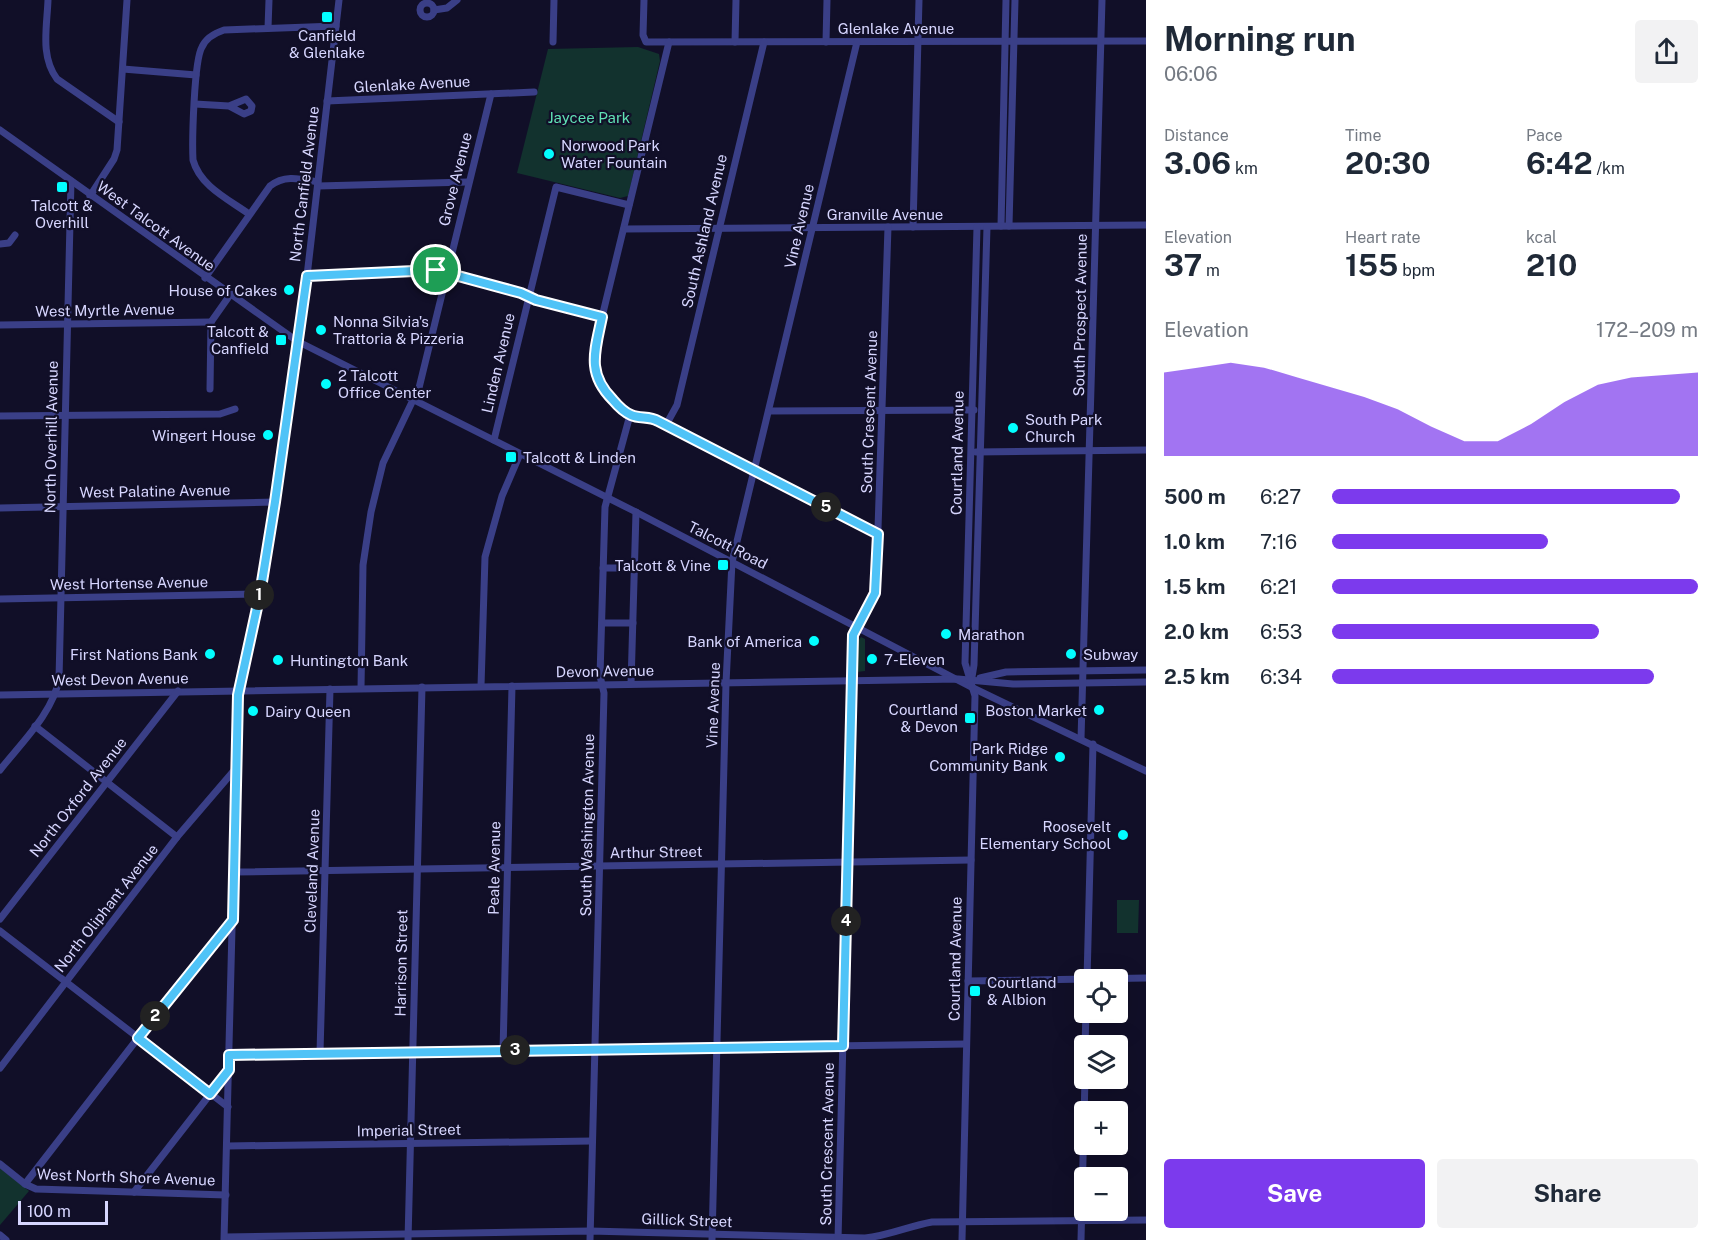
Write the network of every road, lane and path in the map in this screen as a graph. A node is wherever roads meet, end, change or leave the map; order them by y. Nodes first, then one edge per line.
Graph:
1 (48, 0) edge
2 (127, 0) edge
3 (269, 0) edge
4 (339, 0) edge
5 (458, 0) edge
6 (554, 0) edge
7 (644, 0) edge
8 (736, 0) edge
9 (827, 0) edge
10 (919, 0) edge
11 (1006, 0) edge
12 (1014, 0) edge
13 (1102, 0) edge
14 (434, 10) dead end
15 (336, 26) junction
16 (268, 28) junction
17 (918, 41) junction
18 (1010, 41) junction
19 (1101, 41) junction
20 (1146, 41) edge
21 (553, 42) dead end
22 (669, 42) junction
23 (735, 42) junction
24 (764, 42) junction
25 (826, 42) junction
26 (857, 42) junction
27 (123, 69) junction
28 (196, 75) junction
29 (534, 92) dead end
30 (491, 94) junction
31 (327, 101) junction
32 (195, 104) junction
33 (229, 106) dead end
34 (119, 122) junction
35 (1, 133) edge
36 (71, 182) junction
37 (468, 182) junction
38 (318, 184) junction
39 (90, 195) junction
40 (629, 205) junction
41 (249, 214) junction
42 (1096, 225) junction
43 (1146, 225) edge
44 (1005, 226) junction
45 (888, 227) junction
46 (914, 227) junction
47 (977, 227) junction
48 (987, 227) junction
49 (813, 228) junction
50 (624, 229) junction
51 (719, 229) junction
52 (15, 235) dead end
53 (0, 244) edge
54 (446, 274) junction
55 (307, 276) junction
56 (206, 278) junction
57 (230, 295) junction
58 (528, 296) junction
59 (602, 317) junction
60 (211, 322) junction
61 (68, 324) junction
62 (0, 325) edge
63 (297, 342) junction
64 (210, 389) dead end
65 (413, 400) junction
66 (235, 409) dead end
67 (883, 410) junction
68 (972, 410) junction
69 (982, 410) junction
70 (769, 411) junction
71 (66, 415) junction
72 (630, 415) junction
73 (0, 416) edge
74 (666, 426) junction
75 (494, 440) junction
76 (1146, 450) edge
77 (1090, 451) junction
78 (981, 452) junction
79 (971, 453) junction
80 (520, 454) junction
81 (754, 471) junction
82 (608, 498) junction
83 (275, 502) junction
84 (63, 507) junction
85 (0, 508) edge
86 (636, 512) junction
87 (878, 534) junction
88 (732, 562) junction
89 (603, 568) junction
90 (634, 568) junction
91 (260, 594) junction
92 (61, 598) junction
93 (0, 599) edge
94 (602, 623) junction
95 (633, 623) junction
96 (858, 627) junction
97 (1146, 670) edge
98 (1084, 671) junction
99 (958, 679) junction
100 (971, 679) junction
101 (852, 681) junction
102 (1146, 682) edge
103 (726, 683) junction
104 (1084, 683) junction
105 (631, 684) junction
106 (601, 685) junction
107 (481, 686) junction
108 (512, 686) junction
109 (422, 687) junction
110 (362, 688) junction
111 (973, 688) junction
112 (330, 689) junction
113 (240, 690) junction
114 (178, 691) junction
115 (56, 693) junction
116 (0, 694) edge
117 (34, 726) junction
118 (1082, 739) junction
119 (1093, 744) junction
120 (237, 767) junction
121 (0, 770) edge
122 (1146, 771) edge
123 (106, 782) junction
124 (177, 837) junction
125 (971, 860) junction
126 (847, 862) junction
127 (722, 864) junction
128 (599, 866) junction
129 (508, 868) junction
130 (417, 869) junction
131 (325, 871) junction
132 (234, 872) junction
133 (0, 919) edge
134 (233, 920) junction
135 (0, 931) edge
136 (1087, 969) edge
137 (1128, 978) edge
138 (1146, 978) edge
139 (1074, 979) edge
140 (968, 981) junction
141 (66, 982) junction
142 (138, 1038) junction
143 (966, 1044) junction
144 (843, 1046) junction
145 (718, 1047) junction
146 (595, 1049) junction
147 (503, 1051) junction
148 (412, 1052) junction
149 (320, 1053) junction
150 (229, 1055) junction
151 (0, 1068) edge
152 (229, 1070) junction
153 (1085, 1089) edge
154 (210, 1094) junction
155 (228, 1107) junction
156 (592, 1141) junction
157 (410, 1143) junction
158 (227, 1146) junction
159 (0, 1164) edge
160 (1083, 1167) edge
161 (25, 1184) junction
162 (134, 1192) junction
163 (226, 1195) junction
164 (1128, 1220) edge
165 (1146, 1220) edge
166 (1082, 1221) joint
167 (963, 1222) junction
168 (590, 1231) junction
169 (0, 1235) edge
170 (408, 1237) edge
171 (712, 1237) edge
172 (225, 1238) edge
173 (838, 1239) edge
174 (6, 1240) edge
175 (590, 1240) edge
176 (962, 1240) edge
177 (1081, 1240) edge

1 - 34 street
2 - 27 street
3 - 16 street
4 - 15 street, North Canfield Avenue
5 - 14 street
6 - 21 street
7 - 22 street, Glenlake Avenue
8 - 23 street
9 - 25 street
10 - 17 street
11 - 18 street
12 - 18 street
13 - 19 street, South Prospect Avenue
15 - 16 street
15 - 31 street, North Canfield Avenue
16 - 28 street
17 - 18 street, Glenlake Avenue
17 - 26 street, Glenlake Avenue
17 - 46 street
18 - 19 street, Glenlake Avenue
18 - 44 street
19 - 20 street, Glenlake Avenue
19 - 42 street, South Prospect Avenue
22 - 23 street, Glenlake Avenue
22 - 40 street
23 - 24 street, Glenlake Avenue
24 - 25 street, Glenlake Avenue
24 - 51 street, South Ashland Avenue
25 - 26 street, Glenlake Avenue
26 - 49 street, Vine Avenue
27 - 28 street
27 - 34 street
28 - 32 street
29 - 30 street, Glenlake Avenue
30 - 31 street, Glenlake Avenue
30 - 37 street, Grove Avenue
31 - 38 street, North Canfield Avenue
32 - 33 street
32 - 41 street
34 - 39 street
35 - 36 street, West Talcott Avenue
36 - 39 street, West Talcott Avenue
36 - 61 street, North Overhill Avenue
37 - 38 street
37 - 54 street, Grove Avenue
38 - 41 street
38 - 55 street, North Canfield Avenue
39 - 56 street, West Talcott Avenue
40 - 50 street
40 - 58 street, Linden Avenue
41 - 56 street
42 - 43 street, Granville Avenue
42 - 44 street, Granville Avenue
42 - 77 street, South Prospect Avenue
44 - 48 street, Granville Avenue
45 - 46 street, Granville Avenue
45 - 49 street, Granville Avenue
45 - 67 street, South Crescent Avenue
46 - 47 street, Granville Avenue
47 - 48 street, Granville Avenue
47 - 68 street, Courtland Avenue
48 - 69 street, Courtland Avenue
49 - 51 street, Granville Avenue
49 - 70 street, Vine Avenue
50 - 51 street, Granville Avenue
50 - 59 street
51 - 74 street, South Ashland Avenue
52 - 53 street
54 - 55 street
54 - 58 street
54 - 65 street, Grove Avenue
55 - 63 street, North Canfield Avenue
56 - 57 street, West Talcott Avenue
57 - 60 street
57 - 63 street, West Talcott Avenue
58 - 59 street
58 - 75 street, Linden Avenue
59 - 72 street
60 - 61 street, West Myrtle Avenue
60 - 64 street
61 - 62 street, West Myrtle Avenue
61 - 71 street, North Overhill Avenue
63 - 65 street, Talcott Road
63 - 83 street, North Canfield Avenue
65 - 75 street, Talcott Road
65 - 110 street, Grove Avenue
66 - 71 street
67 - 68 street
67 - 70 street
67 - 87 street, South Crescent Avenue
68 - 69 street
68 - 79 street, Courtland Avenue
69 - 78 street, Courtland Avenue
70 - 81 street, Vine Avenue
71 - 73 street
71 - 84 street, North Overhill Avenue
72 - 74 street
72 - 82 street, South Washington Avenue
74 - 81 street
75 - 80 street, Talcott Road
76 - 77 street
77 - 78 street
77 - 98 street, South Prospect Avenue
78 - 79 street
78 - 100 street, Courtland Avenue
79 - 100 street, Courtland Avenue
80 - 82 street, Talcott Road
80 - 107 street
81 - 87 street
81 - 88 street, Vine Avenue
82 - 86 street, Talcott Road
82 - 89 street, South Washington Avenue
83 - 84 street, West Palatine Avenue
83 - 91 street, North Canfield Avenue
84 - 85 street, West Palatine Avenue
84 - 92 street, North Overhill Avenue
86 - 88 street, Talcott Road
86 - 90 street
87 - 96 street, South Crescent Avenue
88 - 96 street, Talcott Road
88 - 103 street, Vine Avenue
89 - 90 street
89 - 94 street, South Washington Avenue
90 - 95 street
91 - 92 street, West Hortense Avenue
91 - 113 street, North Canfield Avenue
92 - 93 street, West Hortense Avenue
92 - 115 street, North Overhill Avenue
94 - 95 street
94 - 106 street, South Washington Avenue
95 - 105 street
96 - 99 street, Talcott Road
96 - 101 street, South Crescent Avenue
97 - 98 street, Devon Avenue
98 - 100 street, Devon Avenue
98 - 104 street, South Prospect Avenue
99 - 100 street, Devon Avenue
99 - 101 street, Devon Avenue
99 - 111 street, Talcott Road
100 - 104 street, Devon Avenue
100 - 111 street, Courtland Avenue
101 - 103 street, Devon Avenue
101 - 126 street, South Crescent Avenue
102 - 104 street, Devon Avenue
103 - 105 street, Devon Avenue
103 - 127 street, Vine Avenue
104 - 118 street, South Prospect Avenue
105 - 106 street, Devon Avenue
106 - 108 street, Devon Avenue
106 - 128 street, South Washington Avenue
107 - 108 street, Devon Avenue
107 - 109 street, Devon Avenue
108 - 129 street, Peale Avenue
109 - 110 street, Devon Avenue
109 - 130 street, Harrison Street
110 - 112 street, Devon Avenue
111 - 118 street, Talcott Road
111 - 125 street, Courtland Avenue
112 - 113 street, Devon Avenue
112 - 131 street, Cleveland Avenue
113 - 114 street, West Devon Avenue
113 - 120 street, North Canfield Avenue
114 - 115 street, West Devon Avenue
114 - 123 street, North Oxford Avenue
115 - 116 street, West Devon Avenue
115 - 117 street
117 - 121 street
117 - 123 street
118 - 119 street, Talcott Road
119 - 122 street, Talcott Road
119 - 136 street
120 - 124 street, North Oliphant Avenue
120 - 132 street, North Canfield Avenue
123 - 124 street
123 - 133 street, North Oxford Avenue
124 - 141 street, North Oliphant Avenue
125 - 126 street, Arthur Street
125 - 140 street, Courtland Avenue
126 - 127 street, Arthur Street
126 - 144 street, South Crescent Avenue
127 - 128 street, Arthur Street
127 - 145 street, Vine Avenue
128 - 129 street, Arthur Street
128 - 146 street, South Washington Avenue
129 - 130 street, Arthur Street
129 - 147 street, Peale Avenue
130 - 131 street, Arthur Street
130 - 148 street, Harrison Street
131 - 132 street, Arthur Street
131 - 149 street, Cleveland Avenue
132 - 134 street, North Canfield Avenue
134 - 142 street
134 - 150 street, North Canfield Avenue
135 - 141 street
137 - 138 street
139 - 140 street
140 - 143 street, Courtland Avenue
141 - 142 street
141 - 151 street, North Oliphant Avenue
142 - 154 street
142 - 161 street
143 - 144 street
143 - 167 street, Courtland Avenue
144 - 145 street
144 - 173 street, South Crescent Avenue
145 - 146 street
145 - 171 street, Vine Avenue
146 - 147 street
146 - 156 street, South Washington Avenue
147 - 148 street
148 - 149 street
148 - 157 street, Harrison Street
149 - 150 street
150 - 152 street, North Canfield Avenue
152 - 154 street
152 - 155 street, North Canfield Avenue
153 - 160 street
154 - 155 street
154 - 162 street
155 - 158 street, North Canfield Avenue
156 - 157 street, Imperial Street
156 - 168 street, South Washington Avenue
157 - 158 street, Imperial Street
157 - 170 street, Harrison Street
158 - 163 street, North Canfield Avenue
159 - 161 street
161 - 162 street, West North Shore Avenue
162 - 163 street, West North Shore Avenue
163 - 172 street, North Canfield Avenue
164 - 165 street, Gillick Street
166 - 167 street, Gillick Street
166 - 177 street
167 - 173 street, Gillick Street
167 - 176 street, Courtland Avenue
168 - 170 street, Gillick Street
168 - 171 street, Gillick Street
168 - 175 street, South Washington Avenue
169 - 174 street
170 - 172 street, Gillick Street
171 - 173 street, Gillick Street

